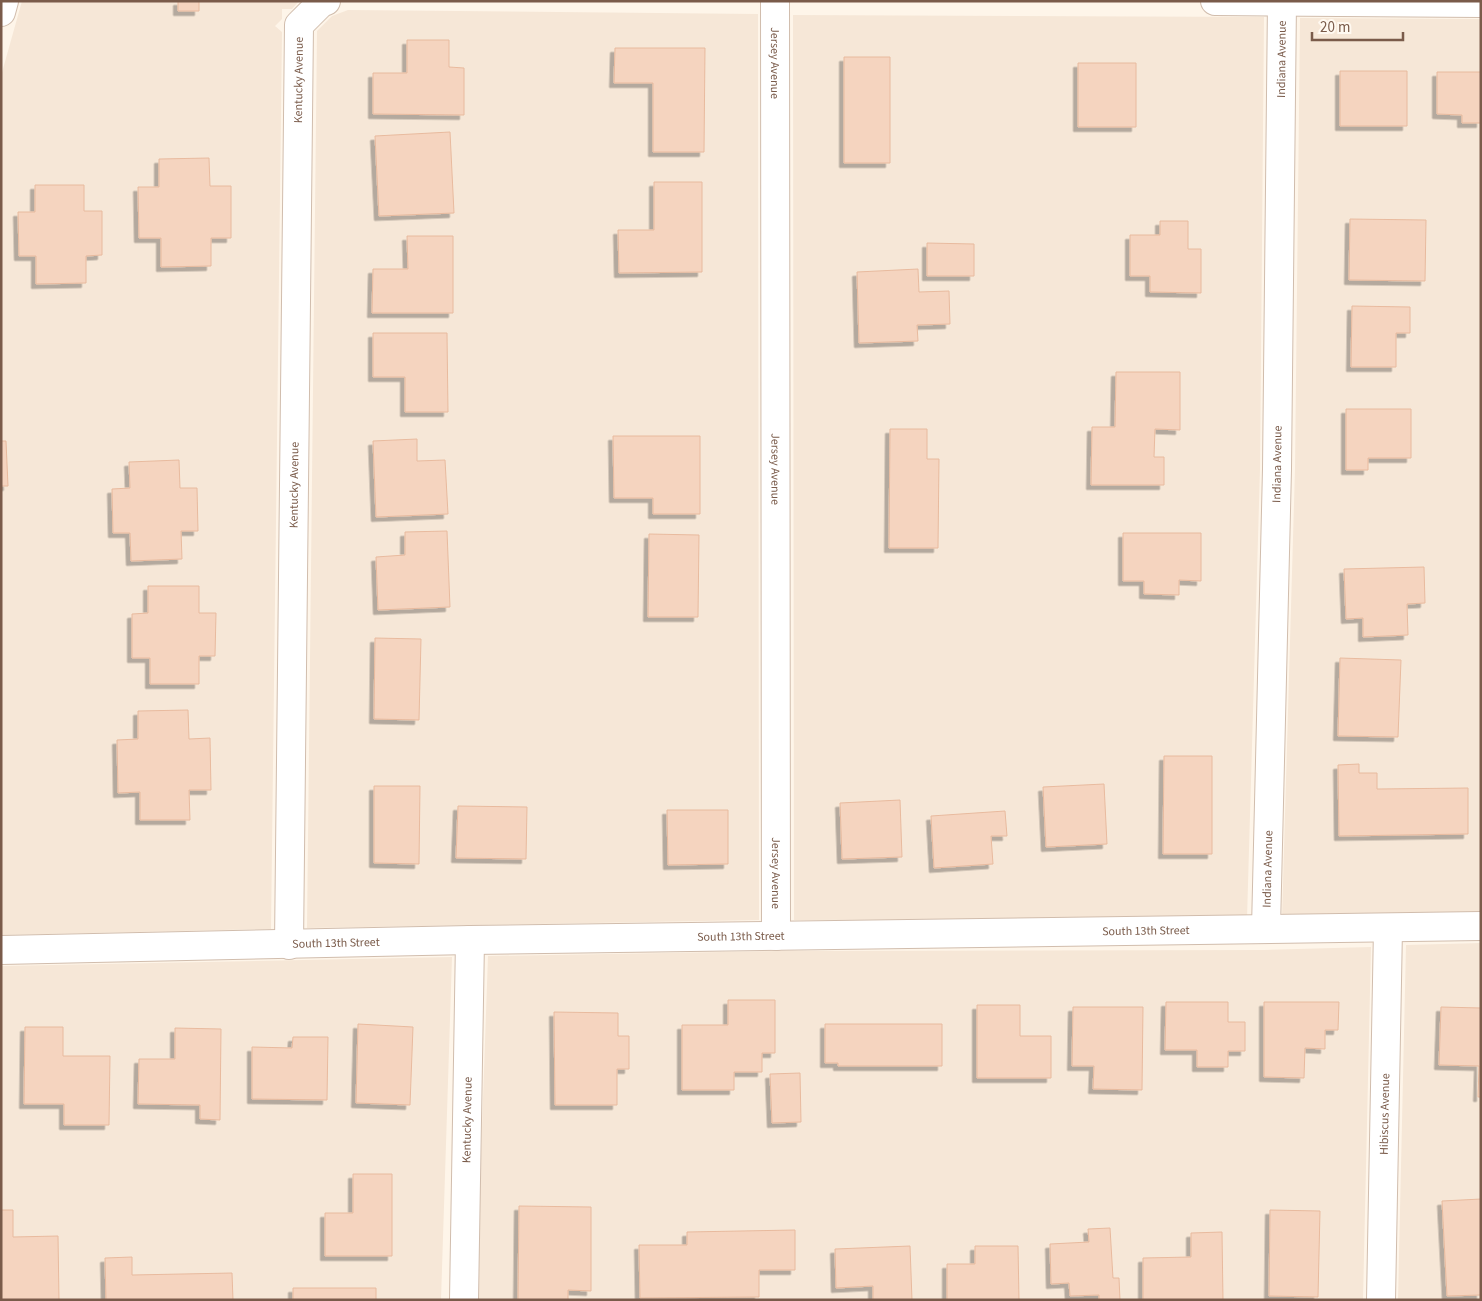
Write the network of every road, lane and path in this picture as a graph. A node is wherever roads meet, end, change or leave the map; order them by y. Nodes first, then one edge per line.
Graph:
1 (4, 1) edge
2 (326, 1) edge
3 (775, 1) edge
4 (1214, 1) edge
5 (1282, 1) edge
6 (1481, 3) edge
7 (1, 12) edge
8 (1481, 926) edge
9 (1266, 928) junction
10 (1388, 928) junction
11 (776, 936) junction
12 (470, 940) junction
13 (289, 945) junction
14 (1, 950) edge
15 (464, 1300) edge
16 (1381, 1300) edge

1 - 7 street
2 - 13 street, Kentucky Avenue
3 - 11 street, Jersey Avenue
4 - 5 street
5 - 6 street
5 - 9 street, Indiana Avenue
8 - 10 street, South 13th Street
9 - 10 street, South 13th Street
9 - 11 street, South 13th Street
10 - 16 street, Hibiscus Avenue
11 - 12 street, South 13th Street
12 - 13 street, South 13th Street
12 - 15 street, Kentucky Avenue
13 - 14 street, South 13th Street

